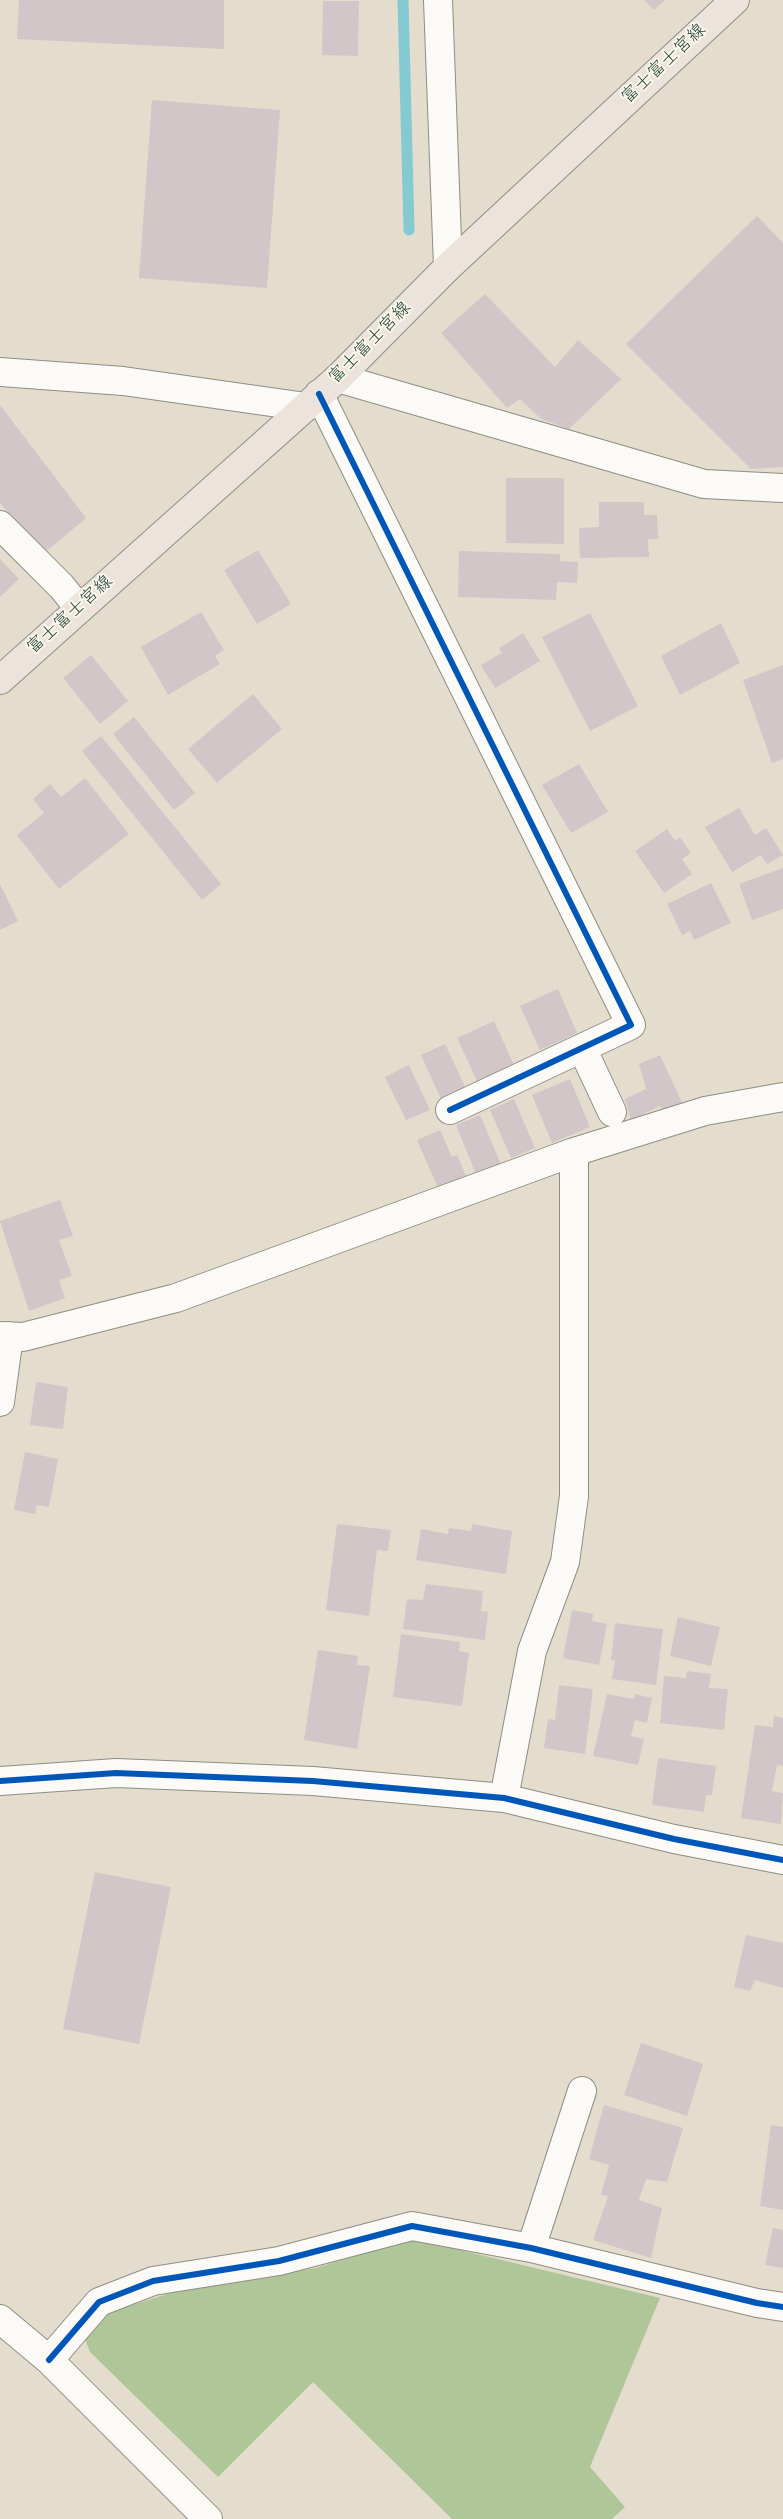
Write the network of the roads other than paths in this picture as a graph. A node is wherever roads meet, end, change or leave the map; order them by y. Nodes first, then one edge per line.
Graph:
1 (438, 0) edge
2 (735, 0) edge
3 (448, 267) junction
4 (0, 372) edge
5 (321, 393) junction
6 (783, 488) edge
7 (0, 525) edge
8 (79, 608) junction
9 (0, 680) edge
10 (582, 1048) junction
11 (783, 1097) edge
12 (450, 1110) dead end
13 (612, 1112) dead end
14 (574, 1152) junction
15 (4, 1336) edge
16 (0, 1402) edge
17 (0, 1781) edge
18 (504, 1798) junction
19 (783, 1860) edge
20 (582, 2091) dead end
21 (531, 2248) junction
22 (783, 2307) edge
23 (0, 2319) edge
24 (49, 2360) junction
25 (208, 2519) edge

1 - 3 street
2 - 3 main road, 富士富士宮線
3 - 5 main road, 富士富士宮線
4 - 5 street
5 - 6 street
5 - 8 main road, 富士富士宮線
5 - 10 street
7 - 8 street
8 - 9 main road, 富士富士宮線
10 - 12 street
10 - 13 street
11 - 14 street
14 - 15 street
14 - 18 street
15 - 16 street
17 - 18 street
18 - 19 street
20 - 21 street
21 - 22 street
21 - 24 street
23 - 24 street
24 - 25 street

